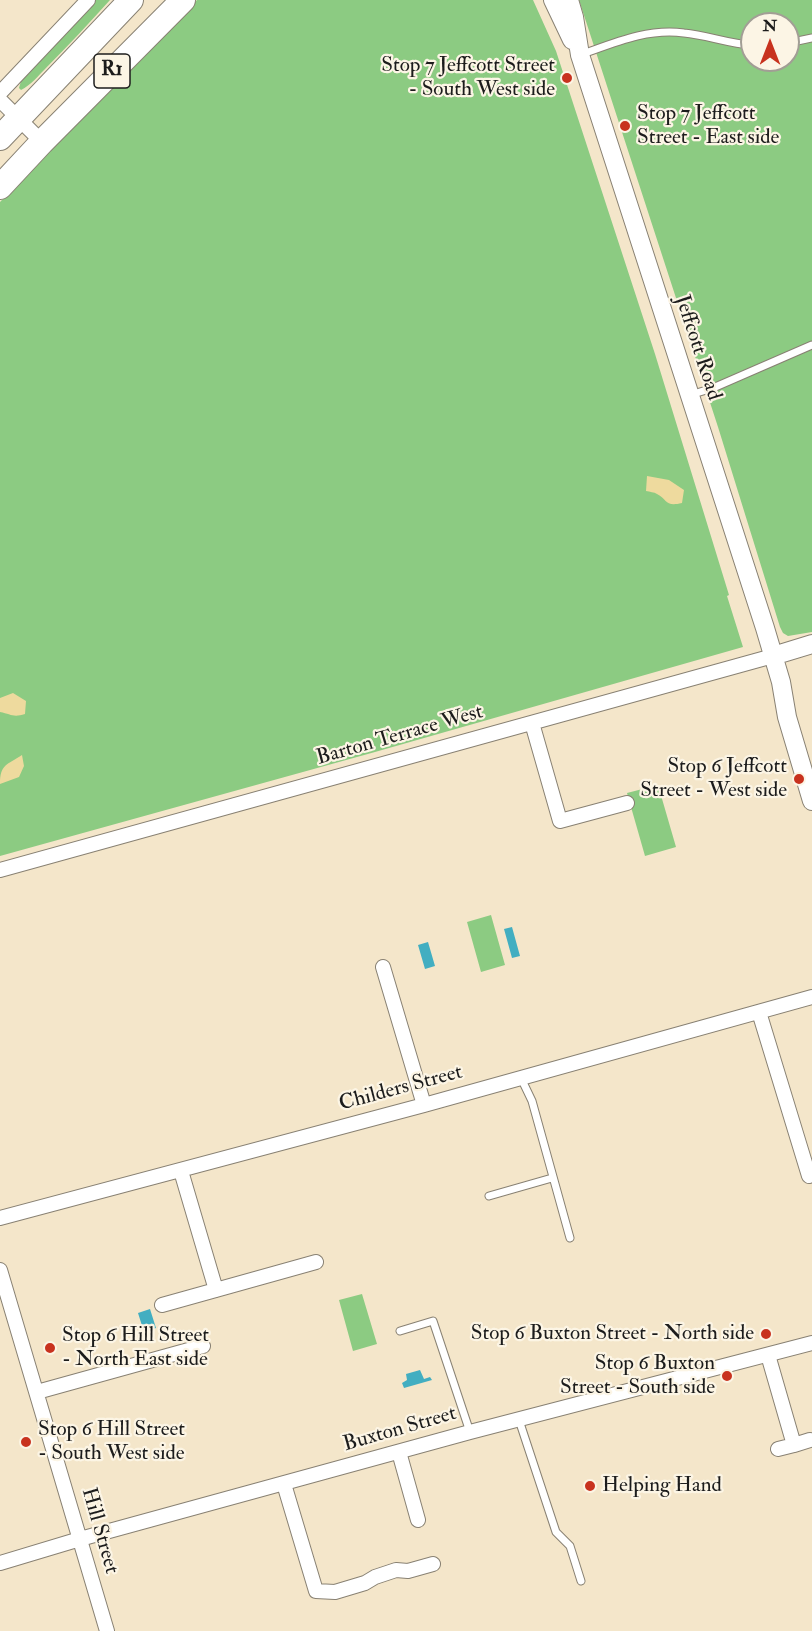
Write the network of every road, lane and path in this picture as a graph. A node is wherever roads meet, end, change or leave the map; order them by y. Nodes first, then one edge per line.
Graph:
1 (88, 0) edge
2 (131, 0) edge
3 (183, 0) edge
4 (553, 0) edge
5 (568, 0) edge
6 (740, 44) edge
7 (580, 55) junction
8 (0, 93) edge
9 (0, 100) edge
10 (18, 118) junction
11 (0, 138) edge
12 (42, 142) junction
13 (0, 188) edge
14 (812, 345) edge
15 (689, 396) junction
16 (812, 644) edge
17 (773, 656) junction
18 (532, 723) junction
19 (812, 801) edge
20 (627, 803) dead end
21 (0, 870) edge
22 (383, 967) dead end
23 (812, 997) edge
24 (759, 1012) junction
25 (521, 1078) junction
26 (424, 1105) junction
27 (181, 1171) junction
28 (809, 1176) dead end
29 (552, 1178) junction
30 (489, 1196) dead end
31 (0, 1218) edge
32 (570, 1238) dead end
33 (316, 1262) dead end
34 (0, 1270) edge
35 (216, 1290) junction
36 (162, 1305) dead end
37 (400, 1331) dead end
38 (812, 1343) edge
39 (203, 1346) dead end
40 (768, 1355) junction
41 (37, 1392) junction
42 (519, 1420) junction
43 (471, 1432) junction
44 (810, 1440) dead end
45 (794, 1445) junction
46 (778, 1449) dead end
47 (399, 1452) junction
48 (284, 1484) junction
49 (418, 1520) dead end
50 (80, 1539) junction
51 (0, 1563) edge
52 (433, 1564) dead end
53 (581, 1581) dead end
54 (107, 1631) edge

1 - 8 street
2 - 10 highway, R1
3 - 12 highway, R1
4 - 7 main road, Jeffcott Road
5 - 7 main road, Jeffcott Road
6 - 7 lane
7 - 15 main road, Jeffcott Road
9 - 10 street
10 - 11 highway, R1
10 - 12 street
12 - 13 highway, R1
14 - 15 lane
15 - 17 main road, Jeffcott Road
16 - 17 main road, Barton Terrace West
17 - 18 street, Barton Terrace West
17 - 19 main road, Jeffcott Road
18 - 20 street
18 - 21 street, Barton Terrace West
22 - 26 street
23 - 24 street, Childers Street
24 - 25 street, Childers Street
24 - 28 street
25 - 26 street, Childers Street
25 - 29 lane
26 - 27 street, Childers Street
27 - 31 street, Childers Street
27 - 35 street
29 - 30 lane
29 - 32 lane
33 - 35 street
34 - 41 street, Hill Street
35 - 36 street
37 - 43 lane
38 - 40 street, Buxton Street
39 - 41 street
40 - 42 street, Buxton Street
40 - 45 street
41 - 50 street, Hill Street
42 - 43 street, Buxton Street
42 - 53 lane
43 - 47 street, Buxton Street
44 - 45 street
45 - 46 street
47 - 48 street, Buxton Street
47 - 49 street
48 - 50 street, Buxton Street
48 - 52 street
50 - 51 street, Buxton Street
50 - 54 street, Hill Street

